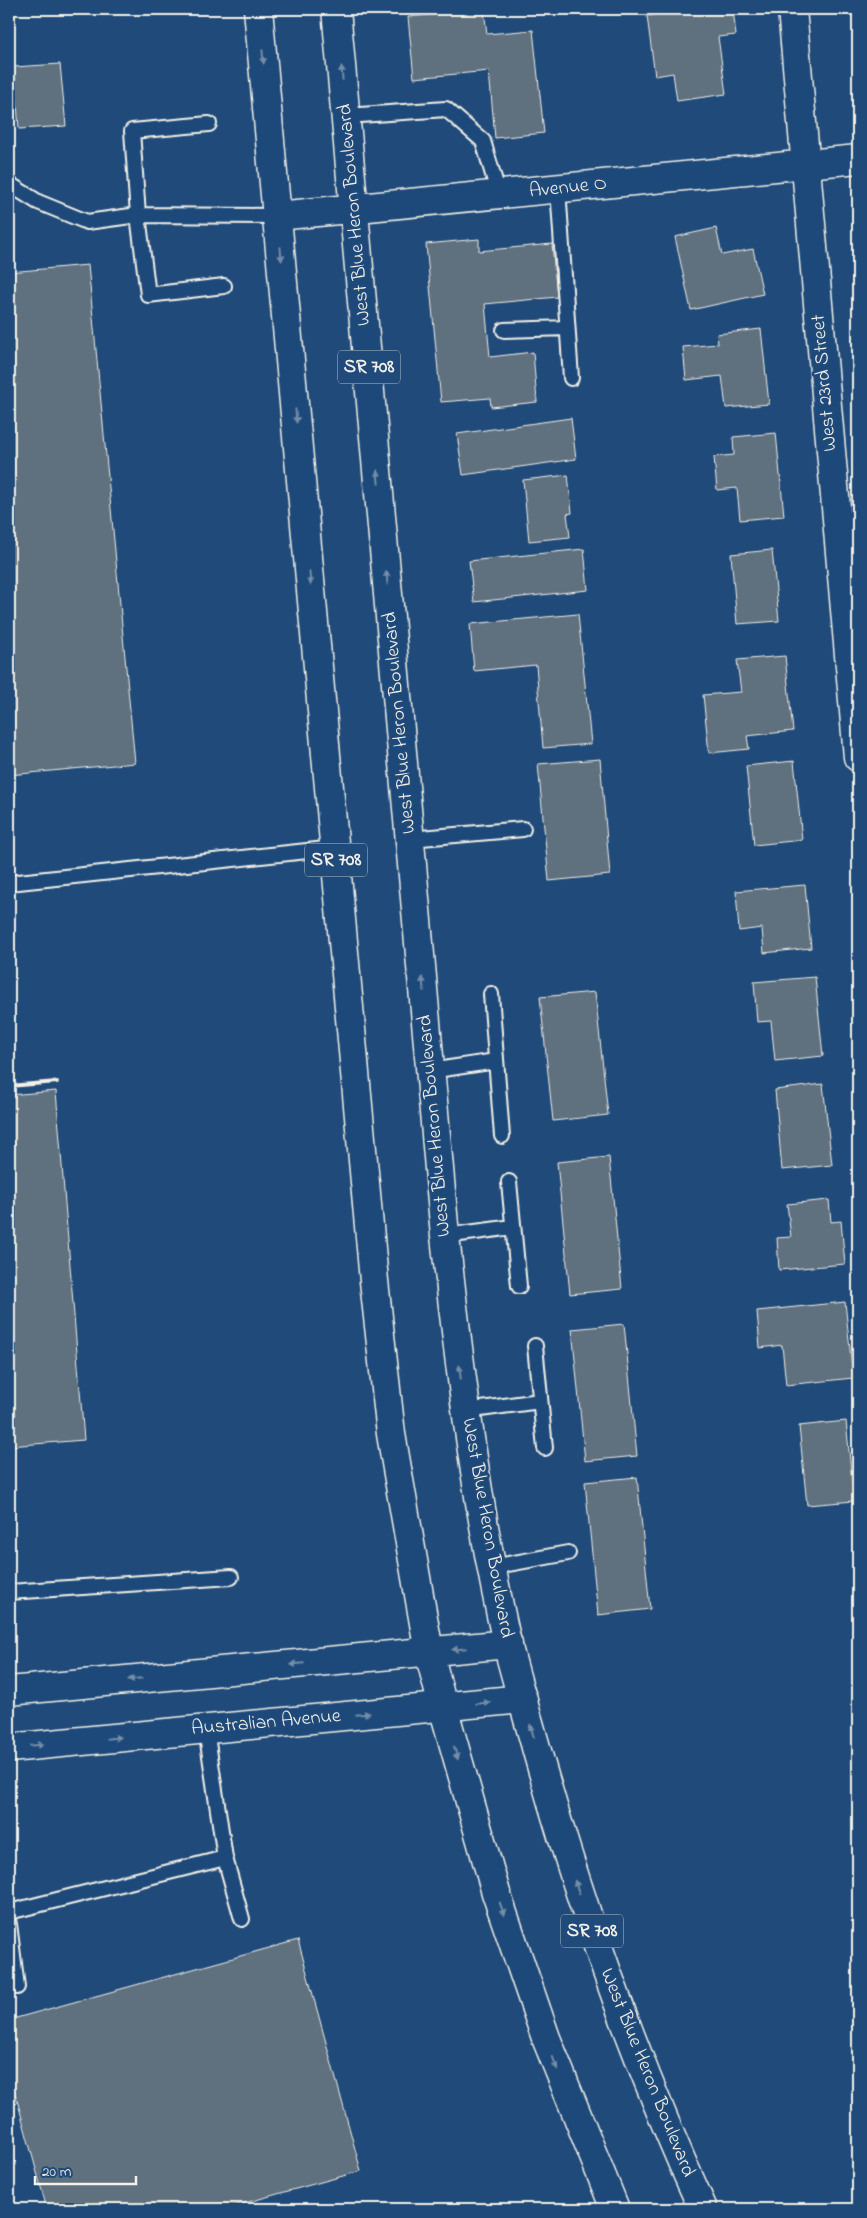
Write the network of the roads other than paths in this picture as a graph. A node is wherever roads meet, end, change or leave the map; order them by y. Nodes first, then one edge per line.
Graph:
1 (258, 9) edge
2 (341, 9) edge
3 (792, 9) edge
4 (346, 116) junction
5 (209, 124) dead end
6 (858, 159) edge
7 (805, 164) junction
8 (9, 184) edge
9 (558, 188) junction
10 (499, 195) junction
11 (354, 209) junction
12 (138, 215) junction
13 (277, 216) junction
14 (224, 286) dead end
15 (567, 328) junction
16 (504, 330) dead end
17 (571, 378) dead end
18 (858, 757) edge
19 (523, 829) dead end
20 (410, 839) junction
21 (335, 848) junction
22 (9, 883) edge
23 (491, 994) dead end
24 (496, 1061) junction
25 (430, 1071) junction
26 (502, 1136) dead end
27 (509, 1182) dead end
28 (513, 1227) junction
29 (445, 1236) junction
30 (519, 1286) dead end
31 (534, 1346) dead end
32 (540, 1401) junction
33 (466, 1411) junction
34 (545, 1448) dead end
35 (568, 1553) dead end
36 (492, 1568) junction
37 (231, 1577) dead end
38 (9, 1592) edge
39 (508, 1644) junction
40 (429, 1652) junction
41 (9, 1690) edge
42 (523, 1699) junction
43 (442, 1706) junction
44 (206, 1729) junction
45 (9, 1748) edge
46 (225, 1858) junction
47 (9, 1912) edge
48 (242, 1919) dead end
49 (9, 1924) edge
50 (17, 1987) dead end
51 (615, 2209) edge
52 (703, 2209) edge

1 -> 13 main road, SR 708
4 -> 2 main road, West Blue Heron Boulevard / SR 708
3 - 7 main road, West 23rd Street
4 - 10 lane
4 - 11 main road, West Blue Heron Boulevard / SR 708
5 - 12 lane
6 - 7 main road, Avenue O
7 - 9 main road, Avenue O
7 - 18 main road, West 23rd Street
8 - 12 lane
9 - 10 main road, Avenue O
9 - 15 lane
10 - 11 main road, Avenue O
11 - 13 main road, Avenue O
20 -> 11 main road, West Blue Heron Boulevard / SR 708
12 - 13 lane
12 - 14 lane
13 -> 21 main road, SR 708
15 - 16 lane
15 - 17 lane
19 - 20 lane
25 -> 20 main road, West Blue Heron Boulevard / SR 708
21 - 22 lane
21 - 40 main road, SR 708
23 - 24 lane
24 - 25 lane
24 - 26 lane
25 - 29 main road, West Blue Heron Boulevard / SR 708
27 - 28 lane
28 - 29 lane
28 - 30 lane
33 -> 29 main road, West Blue Heron Boulevard / SR 708
31 - 32 lane
32 - 33 lane
32 - 34 lane
33 - 36 main road, West Blue Heron Boulevard / SR 708
35 - 36 lane
36 - 39 main road, West Blue Heron Boulevard / SR 708
37 - 38 lane
39 -> 40 main road
39 - 42 main road, West Blue Heron Boulevard / SR 708
40 -> 41 main road
40 - 43 main road, SR 708
43 -> 42 main road, Australian Avenue
52 -> 42 main road, West Blue Heron Boulevard / SR 708
44 -> 43 main road, Australian Avenue
43 -> 51 main road, SR 708
45 -> 44 main road, Australian Avenue
44 - 46 lane
46 - 47 lane
46 - 48 lane
49 - 50 lane

